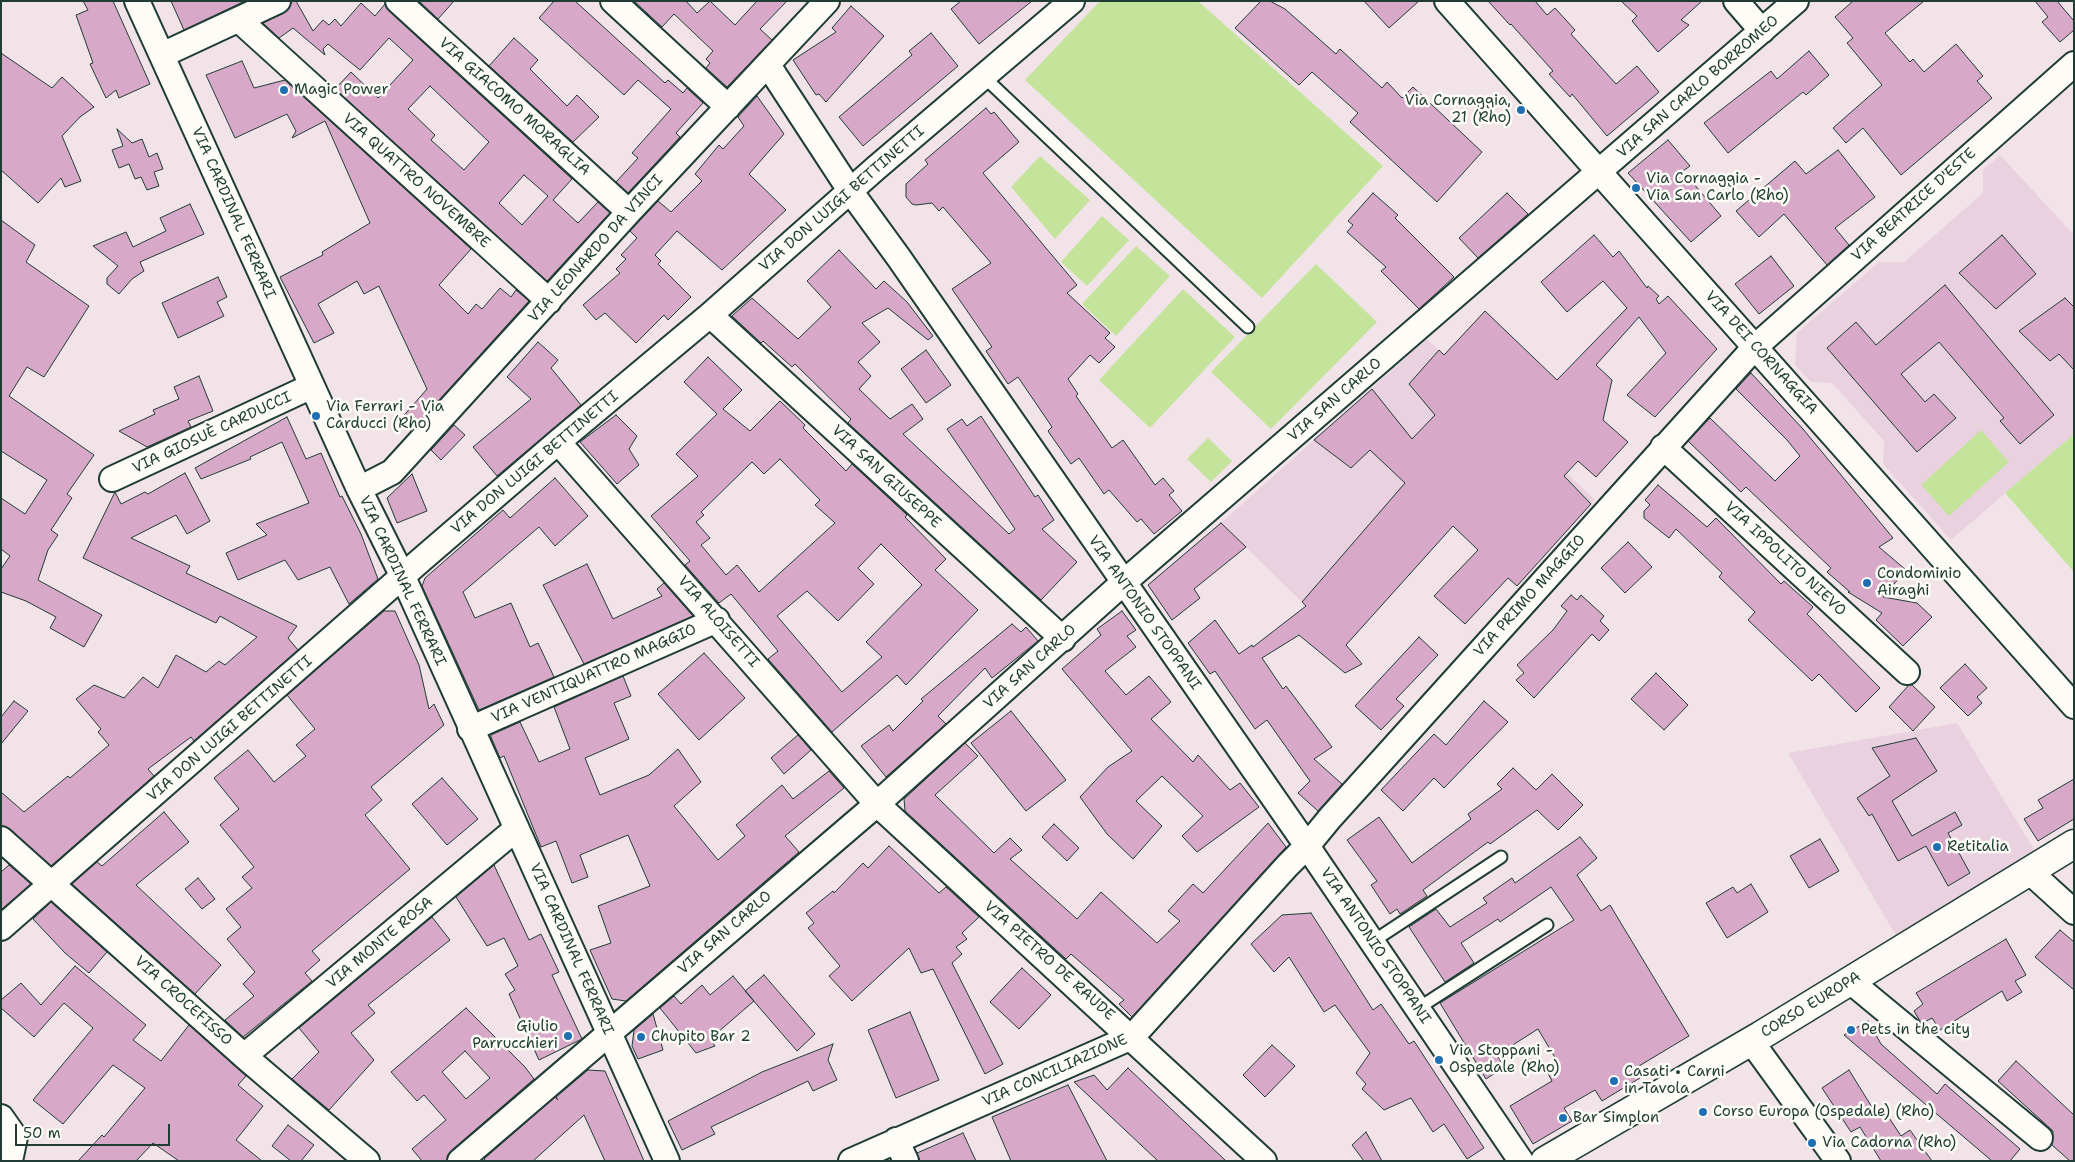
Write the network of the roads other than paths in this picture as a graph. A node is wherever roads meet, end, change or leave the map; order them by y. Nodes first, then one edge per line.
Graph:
1 (137, 1) edge
2 (278, 1) edge
3 (398, 1) edge
4 (613, 1) edge
5 (827, 1) edge
6 (1072, 1) edge
7 (1447, 1) edge
8 (1736, 1) edge
9 (1796, 1) edge
10 (239, 20) junction
11 (1762, 31) junction
12 (162, 56) junction
13 (2074, 64) edge
14 (768, 65) junction
15 (984, 77) junction
16 (728, 107) junction
17 (1599, 172) junction
18 (851, 192) junction
19 (629, 212) junction
20 (549, 301) junction
21 (710, 315) junction
22 (1248, 327) dead end
23 (1755, 347) junction
24 (312, 386) junction
25 (558, 442) junction
26 (1663, 447) junction
27 (112, 479) dead end
28 (359, 489) junction
29 (403, 577) junction
30 (1124, 583) junction
31 (717, 620) junction
32 (1063, 639) junction
33 (1907, 672) dead end
34 (2074, 706) edge
35 (470, 729) junction
36 (877, 804) junction
37 (516, 829) junction
38 (1, 839) edge
39 (2074, 844) edge
40 (1307, 846) junction
41 (1501, 857) dead end
42 (2030, 872) junction
43 (53, 884) junction
44 (2074, 912) edge
45 (1547, 925) dead end
46 (1, 928) edge
47 (1372, 942) junction
48 (1850, 981) junction
49 (1417, 1009) junction
50 (609, 1033) junction
51 (1132, 1037) junction
52 (1751, 1041) junction
53 (244, 1056) junction
54 (1, 1117) edge
55 (2040, 1138) dead end
56 (896, 1140) junction
57 (10, 1161) edge
58 (367, 1161) edge
59 (460, 1161) edge
60 (667, 1161) edge
61 (850, 1161) edge
62 (906, 1161) edge
63 (1264, 1161) edge
64 (1521, 1161) edge
65 (1544, 1161) edge
66 (1838, 1161) edge

1 - 12 street, VIA CARDINAL FERRARI
2 - 10 street
3 - 19 street, VIA GIACOMO MORAGLIA
4 - 16 street
5 - 14 street, VIA LEONARDO DA VINCI
6 - 15 street, VIA DON LUIGI BETTINETTI
7 - 17 street, VIA DEI CORNAGGIA
8 - 11 street
9 - 11 street, VIA SAN CARLO BORROMEO
10 - 12 street
10 - 20 street, VIA QUATTRO NOVEMBRE
11 - 17 street, VIA SAN CARLO BORROMEO
12 - 24 street, VIA CARDINAL FERRARI
13 - 23 street, VIA BEATRICE D'ESTE
14 - 16 street, VIA LEONARDO DA VINCI
14 - 18 street, VIA ANTONIO STOPPANI
15 - 18 street, VIA DON LUIGI BETTINETTI
15 - 22 lane
16 - 19 street, VIA LEONARDO DA VINCI
17 - 23 street, VIA DEI CORNAGGIA
17 - 30 street, VIA SAN CARLO
18 - 21 street, VIA DON LUIGI BETTINETTI
18 - 30 street, VIA ANTONIO STOPPANI
19 - 20 street, VIA LEONARDO DA VINCI
20 - 28 street, VIA LEONARDO DA VINCI
21 - 25 street, VIA DON LUIGI BETTINETTI
21 - 32 street, VIA SAN GIUSEPPE
23 - 26 street, VIA PRIMO MAGGIO
23 - 34 street, VIA DEI CORNAGGIA
24 - 27 street, VIA GIOSUÈ CARDUCCI
24 - 28 street, VIA CARDINAL FERRARI
25 - 29 street, VIA DON LUIGI BETTINETTI
25 - 31 street, VIA ALOISETTI
26 - 33 street, VIA IPPOLITO NIEVO
26 - 40 street, VIA PRIMO MAGGIO
28 - 29 street, VIA CARDINAL FERRARI
29 - 35 street, VIA CARDINAL FERRARI
29 - 43 street, VIA DON LUIGI BETTINETTI
30 - 32 street, VIA SAN CARLO
30 - 40 street, VIA ANTONIO STOPPANI
31 - 35 street, VIA VENTIQUATTRO MAGGIO
31 - 36 street, VIA ALOISETTI
32 - 36 street, VIA SAN CARLO
35 - 37 street, VIA CARDINAL FERRARI
36 - 50 street, VIA SAN CARLO
36 - 51 street, VIA PIETRO DE RAUDE
37 - 50 street, VIA CARDINAL FERRARI
37 - 53 street, VIA MONTE ROSA
38 - 43 street, VIA CROCEFISSO
39 - 42 main road, CORSO EUROPA
40 - 47 street, VIA ANTONIO STOPPANI
40 - 51 street, VIA CONCILIAZIONE
41 - 47 lane
42 - 44 street
42 - 48 main road, CORSO EUROPA
43 - 46 street, VIA DON LUIGI BETTINETTI
43 - 53 street, VIA CROCEFISSO
45 - 49 lane
47 - 49 street, VIA ANTONIO STOPPANI
48 - 52 main road, CORSO EUROPA
48 - 55 street
49 - 64 street, VIA ANTONIO STOPPANI
50 - 59 street, VIA SAN CARLO
50 - 60 street, VIA CARDINAL FERRARI
51 - 56 street, VIA CONCILIAZIONE
51 - 63 street, VIA PIETRO DE RAUDE
52 - 65 main road, CORSO EUROPA
52 - 66 street
53 - 58 street, VIA CROCEFISSO
54 - 57 street
56 - 61 street, VIA CONCILIAZIONE
56 - 62 street

